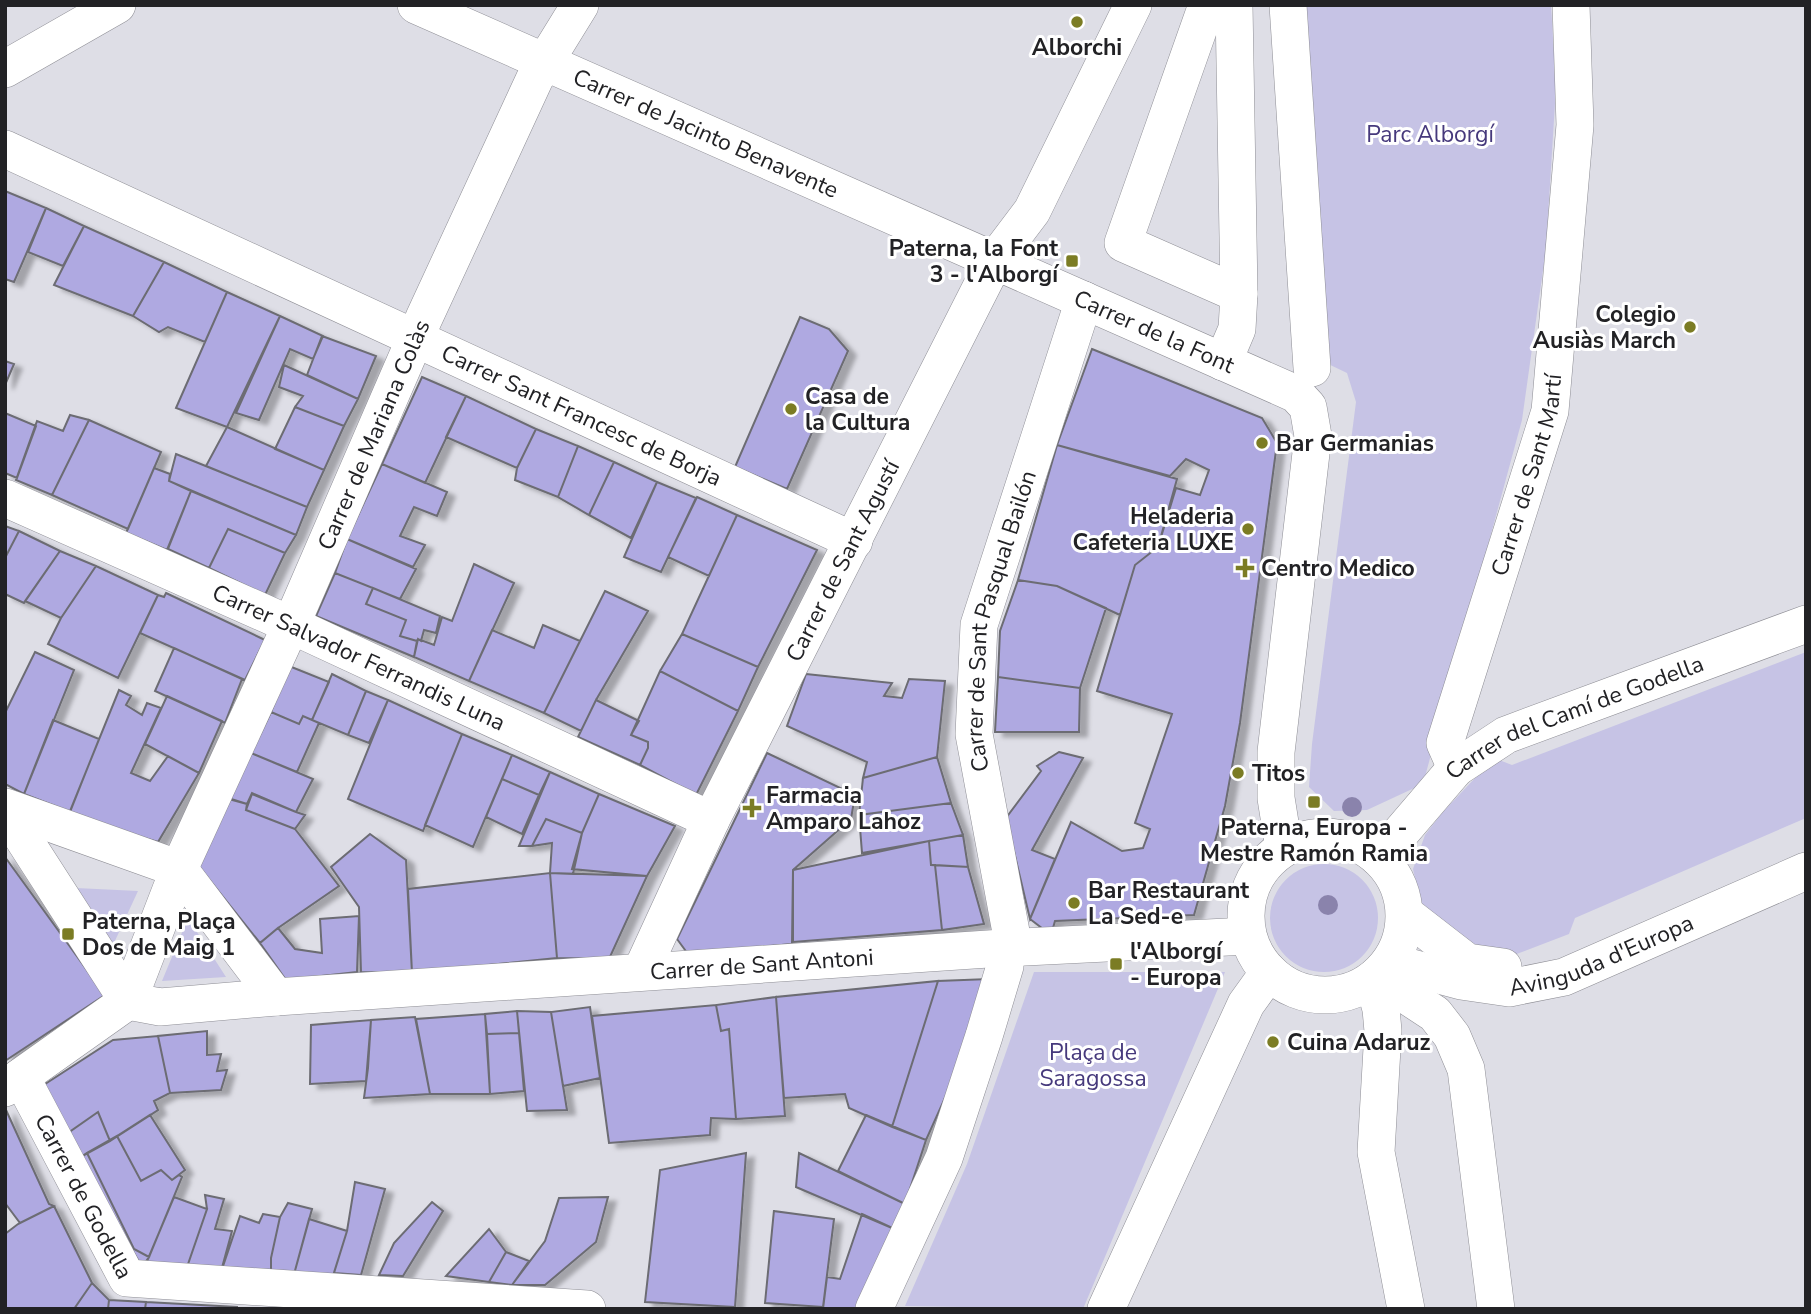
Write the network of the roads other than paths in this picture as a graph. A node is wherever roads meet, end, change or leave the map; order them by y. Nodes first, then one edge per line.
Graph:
1 (117, 5) edge
2 (416, 5) edge
3 (580, 5) edge
4 (1133, 5) edge
5 (1288, 5) edge
6 (1572, 5) edge
7 (1204, 15) edge
8 (1235, 21) edge
9 (545, 62) junction
10 (5, 69) edge
11 (5, 149) edge
12 (995, 260) junction
13 (1239, 294) junction
14 (1084, 300) junction
15 (416, 339) junction
16 (1223, 362) junction
17 (1312, 368) dead end
18 (5, 498) edge
19 (854, 541) junction
20 (1806, 624) edge
21 (291, 625) junction
22 (1456, 768) junction
23 (5, 808) edge
24 (711, 820) junction
25 (1284, 848) junction
26 (1806, 852) edge
27 (1379, 858) junction
28 (179, 869) junction
29 (1806, 871) edge
30 (1405, 914) junction
31 (1248, 936) junction
32 (1008, 948) junction
33 (641, 972) junction
34 (1269, 972) junction
35 (1380, 973) junction
36 (276, 997) junction
37 (128, 1001) junction
38 (13, 1082) edge
39 (256, 1298) edge
40 (468, 1305) edge
41 (587, 1309) edge
42 (874, 1309) edge
43 (1106, 1309) edge
44 (1406, 1309) edge
45 (1496, 1309) edge

1 - 10 street
2 - 9 street, Carrer de Jacinto Benavente
3 - 9 street, Carrer de Mariana Colàs
4 - 12 street, Carrer de Sant Agustí
5 - 17 street
6 - 22 street, Carrer de Sant Martí
7 - 8 street
7 - 13 street
8 - 13 street
9 - 12 street, Carrer de Jacinto Benavente
9 - 15 street, Carrer de Mariana Colàs
11 - 15 street, Carrer Sant Francesc de Borja
12 - 14 street, Carrer de la Font
12 - 19 street, Carrer de Sant Agustí
13 - 16 street
14 - 16 street, Carrer de la Font
14 - 32 street, Carrer de Sant Pasqual Bailón
15 - 19 street, Carrer Sant Francesc de Borja
15 - 21 street, Carrer de Mariana Colàs
16 - 25 street, Carrer de la Font
18 - 21 street, Carrer Salvador Ferrandis Luna
19 - 24 street, Carrer de Sant Agustí
20 - 22 street, Carrer del Camí de Godella
21 - 24 street, Carrer Salvador Ferrandis Luna
21 - 28 street, Carrer de Mariana Colàs
22 - 27 street, Carrer del Camí de Godella
23 - 28 street
23 - 37 street
24 - 33 street, Carrer de Sant Agustí
25 - 27 street
25 - 31 street
26 - 30 street, Avinguda d'Europa
27 - 30 street
28 - 36 street
28 - 37 street, Carrer de Mariana Colàs
29 - 35 street, Avinguda d'Europa
30 - 35 street
31 - 32 street, Carrer de Sant Antoni
31 - 34 street
32 - 33 street, Carrer de Sant Antoni
32 - 42 street
33 - 36 street, Carrer de Sant Antoni
34 - 35 street
34 - 43 street
35 - 44 street
35 - 45 street
36 - 37 street, Carrer de Sant Antoni
37 - 38 street
38 - 39 street, Carrer de Godella
39 - 40 street, Carrer de Godella
40 - 41 street, Carrer de Godella

